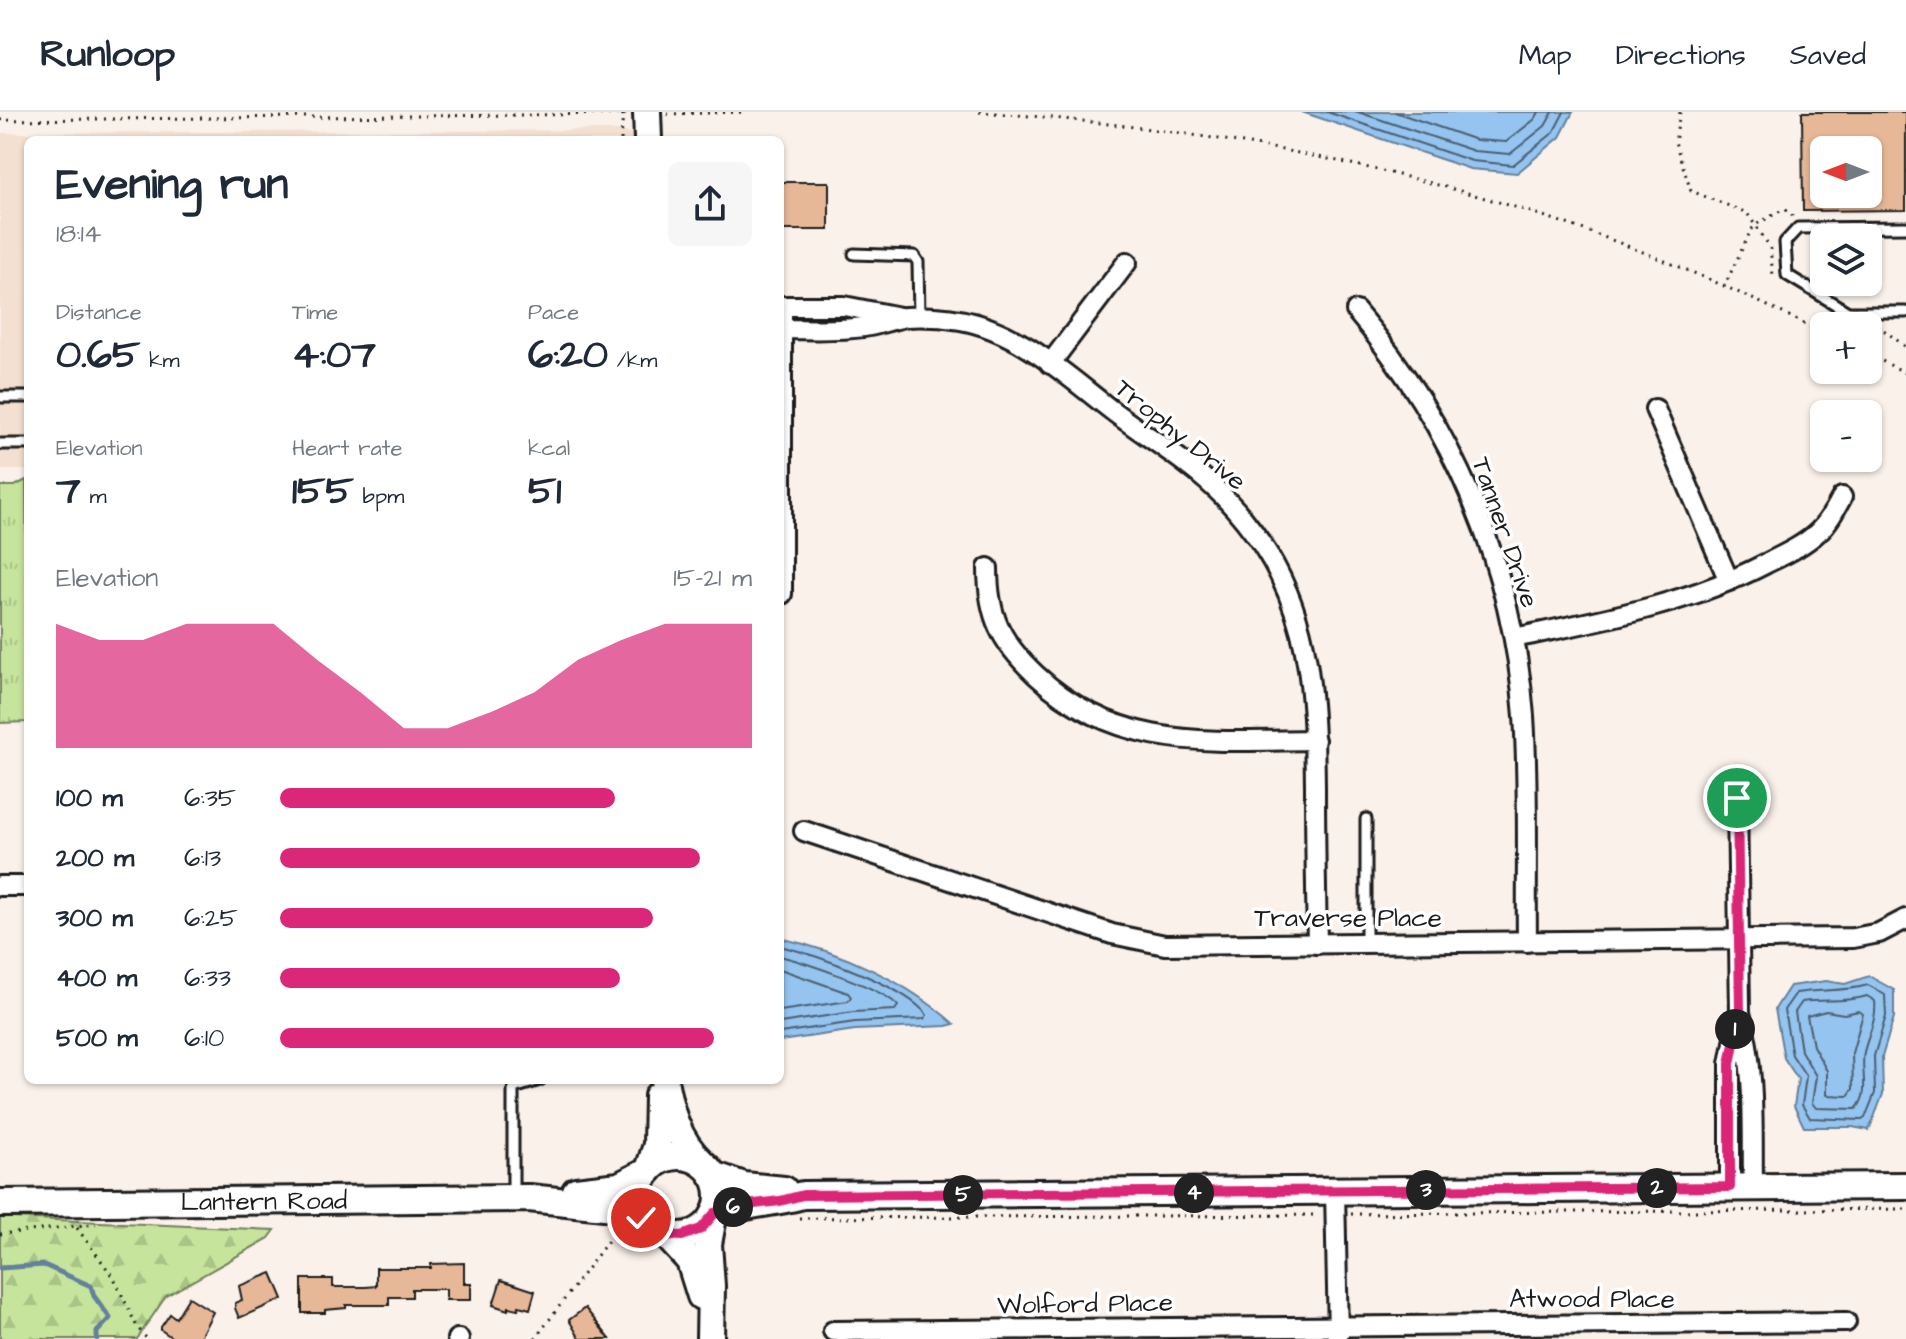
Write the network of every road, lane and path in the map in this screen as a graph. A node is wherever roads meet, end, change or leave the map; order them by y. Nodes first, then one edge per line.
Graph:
1 (747, 112) edge
2 (979, 112) edge
3 (987, 112) edge
4 (1680, 112) edge
5 (638, 113) edge
6 (0, 120) edge
7 (624, 136) edge
8 (647, 136) edge
9 (1757, 224) junction
10 (1906, 227) edge
11 (1798, 228) junction
12 (854, 254) dead end
13 (1127, 262) dead end
14 (1774, 278) dead end
15 (1724, 287) junction
16 (784, 306) edge
17 (1356, 311) dead end
18 (1906, 312) edge
19 (911, 317) junction
20 (1810, 327) edge
21 (784, 329) edge
22 (1882, 330) edge
23 (1906, 347) edge
24 (1882, 361) edge
25 (1050, 364) junction
26 (1906, 373) edge
27 (0, 397) edge
28 (24, 397) edge
29 (1655, 409) dead end
30 (0, 444) edge
31 (24, 444) edge
32 (1842, 497) dead end
33 (988, 568) dead end
34 (1729, 581) junction
35 (1514, 638) junction
36 (1315, 740) junction
37 (1737, 798) dead end
38 (1366, 819) dead end
39 (804, 831) dead end
40 (0, 886) edge
41 (24, 886) edge
42 (1906, 919) edge
43 (1738, 939) junction
44 (1527, 942) junction
45 (1317, 944) junction
46 (1366, 944) junction
47 (527, 1084) edge
48 (661, 1084) edge
49 (662, 1084) edge
50 (707, 1168) junction
51 (647, 1172) junction
52 (1906, 1186) edge
53 (1742, 1187) junction
54 (521, 1198) junction
55 (1335, 1202) junction
56 (0, 1203) edge
57 (797, 1207) junction
58 (1906, 1209) edge
59 (714, 1215) junction
60 (623, 1220) dead end
61 (99, 1224) dead end
62 (76, 1228) junction
63 (658, 1230) junction
64 (0, 1234) edge
65 (1846, 1322) dead end
66 (833, 1331) dead end
67 (710, 1332) edge
68 (1659, 1332) edge
69 (1338, 1333) edge
70 (147, 1339) edge
71 (535, 1339) edge

1 - 5 path
2 - 3 path
3 - 15 path
4 - 9 path
5 - 6 path
5 - 7 path
5 - 8 street
9 - 11 path
9 - 14 path
9 - 15 path
10 - 11 lane
11 - 18 lane
12 - 19 lane
13 - 25 street
15 - 20 path
16 - 19 street, Trophy Drive
17 - 35 street, Tanner Drive
19 - 21 street, Trophy Drive
19 - 25 street, Trophy Drive
22 - 23 path
24 - 26 path
25 - 36 street, Trophy Drive
27 - 28 lane
29 - 34 street
30 - 31 lane
32 - 34 street
33 - 36 street
34 - 35 street
35 - 44 street, Tanner Drive
36 - 45 street, Trophy Drive
37 - 43 street
38 - 46 lane
39 - 45 street, Traverse Place
40 - 41 street
42 - 43 street, Traverse Place
43 - 44 street, Traverse Place
43 - 53 street
44 - 46 street, Traverse Place
45 - 46 street, Traverse Place
47 - 54 lane
48 - 51 street
49 - 50 street
50 - 51 street
50 - 57 street
50 - 59 street
51 - 54 street, Lantern Road
51 - 63 street
52 - 53 street
53 - 55 street
54 - 56 street, Lantern Road
54 - 63 street, Lantern Road
55 - 57 street
55 - 57 path
55 - 58 path
55 - 69 street
57 - 59 street
59 - 63 street
59 - 67 street
60 - 71 path
61 - 62 path
62 - 64 path
62 - 70 path
63 - 67 street
65 - 68 street, Atwood Place
66 - 69 street, Wolford Place
68 - 69 street, Atwood Place

